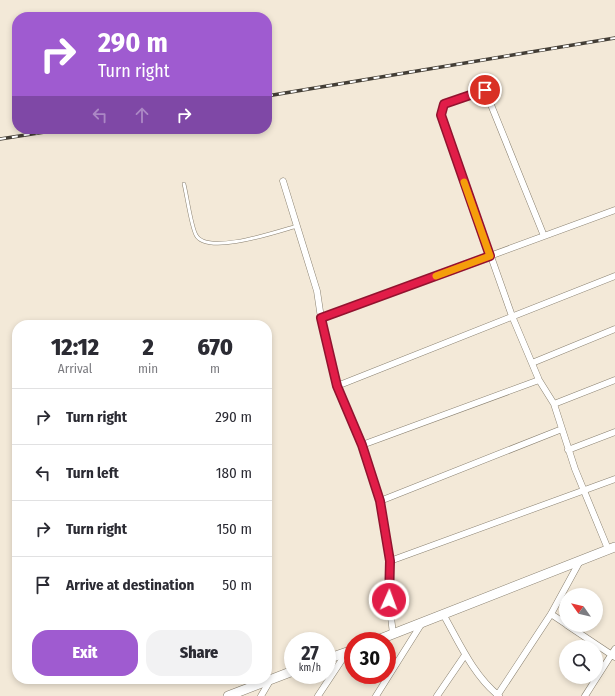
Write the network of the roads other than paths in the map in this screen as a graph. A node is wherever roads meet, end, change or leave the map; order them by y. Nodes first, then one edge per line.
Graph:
1 (283, 182) dead end
2 (184, 184) dead end
3 (615, 210) edge
4 (297, 226) junction
5 (544, 236) junction
6 (490, 256) junction
7 (615, 276) edge
8 (512, 316) junction
9 (321, 318) junction
10 (615, 329) edge
11 (532, 363) junction
12 (539, 380) junction
13 (615, 380) edge
14 (337, 386) junction
15 (554, 404) junction
16 (562, 429) junction
17 (615, 432) edge
18 (362, 445) junction
19 (568, 450) junction
20 (615, 479) edge
21 (583, 491) junction
22 (380, 501) junction
23 (611, 548) edge
24 (390, 561) junction
25 (580, 561) junction
26 (443, 614) junction
27 (551, 614) junction
28 (559, 620) edge
29 (423, 622) junction
30 (393, 632) edge
31 (578, 632) edge
32 (396, 633) edge
33 (614, 654) edge
34 (466, 655) junction
35 (344, 659) edge
36 (284, 674) edge
37 (272, 679) edge
38 (258, 684) edge
39 (268, 684) edge
40 (228, 696) edge
41 (261, 696) edge
42 (318, 696) edge
43 (376, 696) edge
44 (437, 696) edge
45 (498, 696) edge
46 (585, 696) edge

1 - 4 street
2 - 4 lane
3 - 5 street
4 - 9 street
5 - 6 street
5 - 6 street
6 - 8 street
6 - 9 street
7 - 8 street
8 - 11 street
8 - 14 street
9 - 14 street
10 - 11 street
11 - 12 street
12 - 15 street
12 - 18 street
13 - 15 street
14 - 18 street
15 - 16 street
16 - 19 street
16 - 22 street
17 - 19 street
18 - 22 street
19 - 21 street
20 - 21 street
21 - 23 street
21 - 24 street
22 - 24 street
23 - 25 main road
24 - 30 street
25 - 26 main road
25 - 27 street
26 - 29 main road
26 - 34 street
27 - 28 street
27 - 45 street
29 - 32 main road
29 - 43 street
31 - 33 street
33 - 46 street
34 - 44 street
34 - 45 street
35 - 42 street
36 - 37 main road
38 - 40 main road
39 - 41 street

